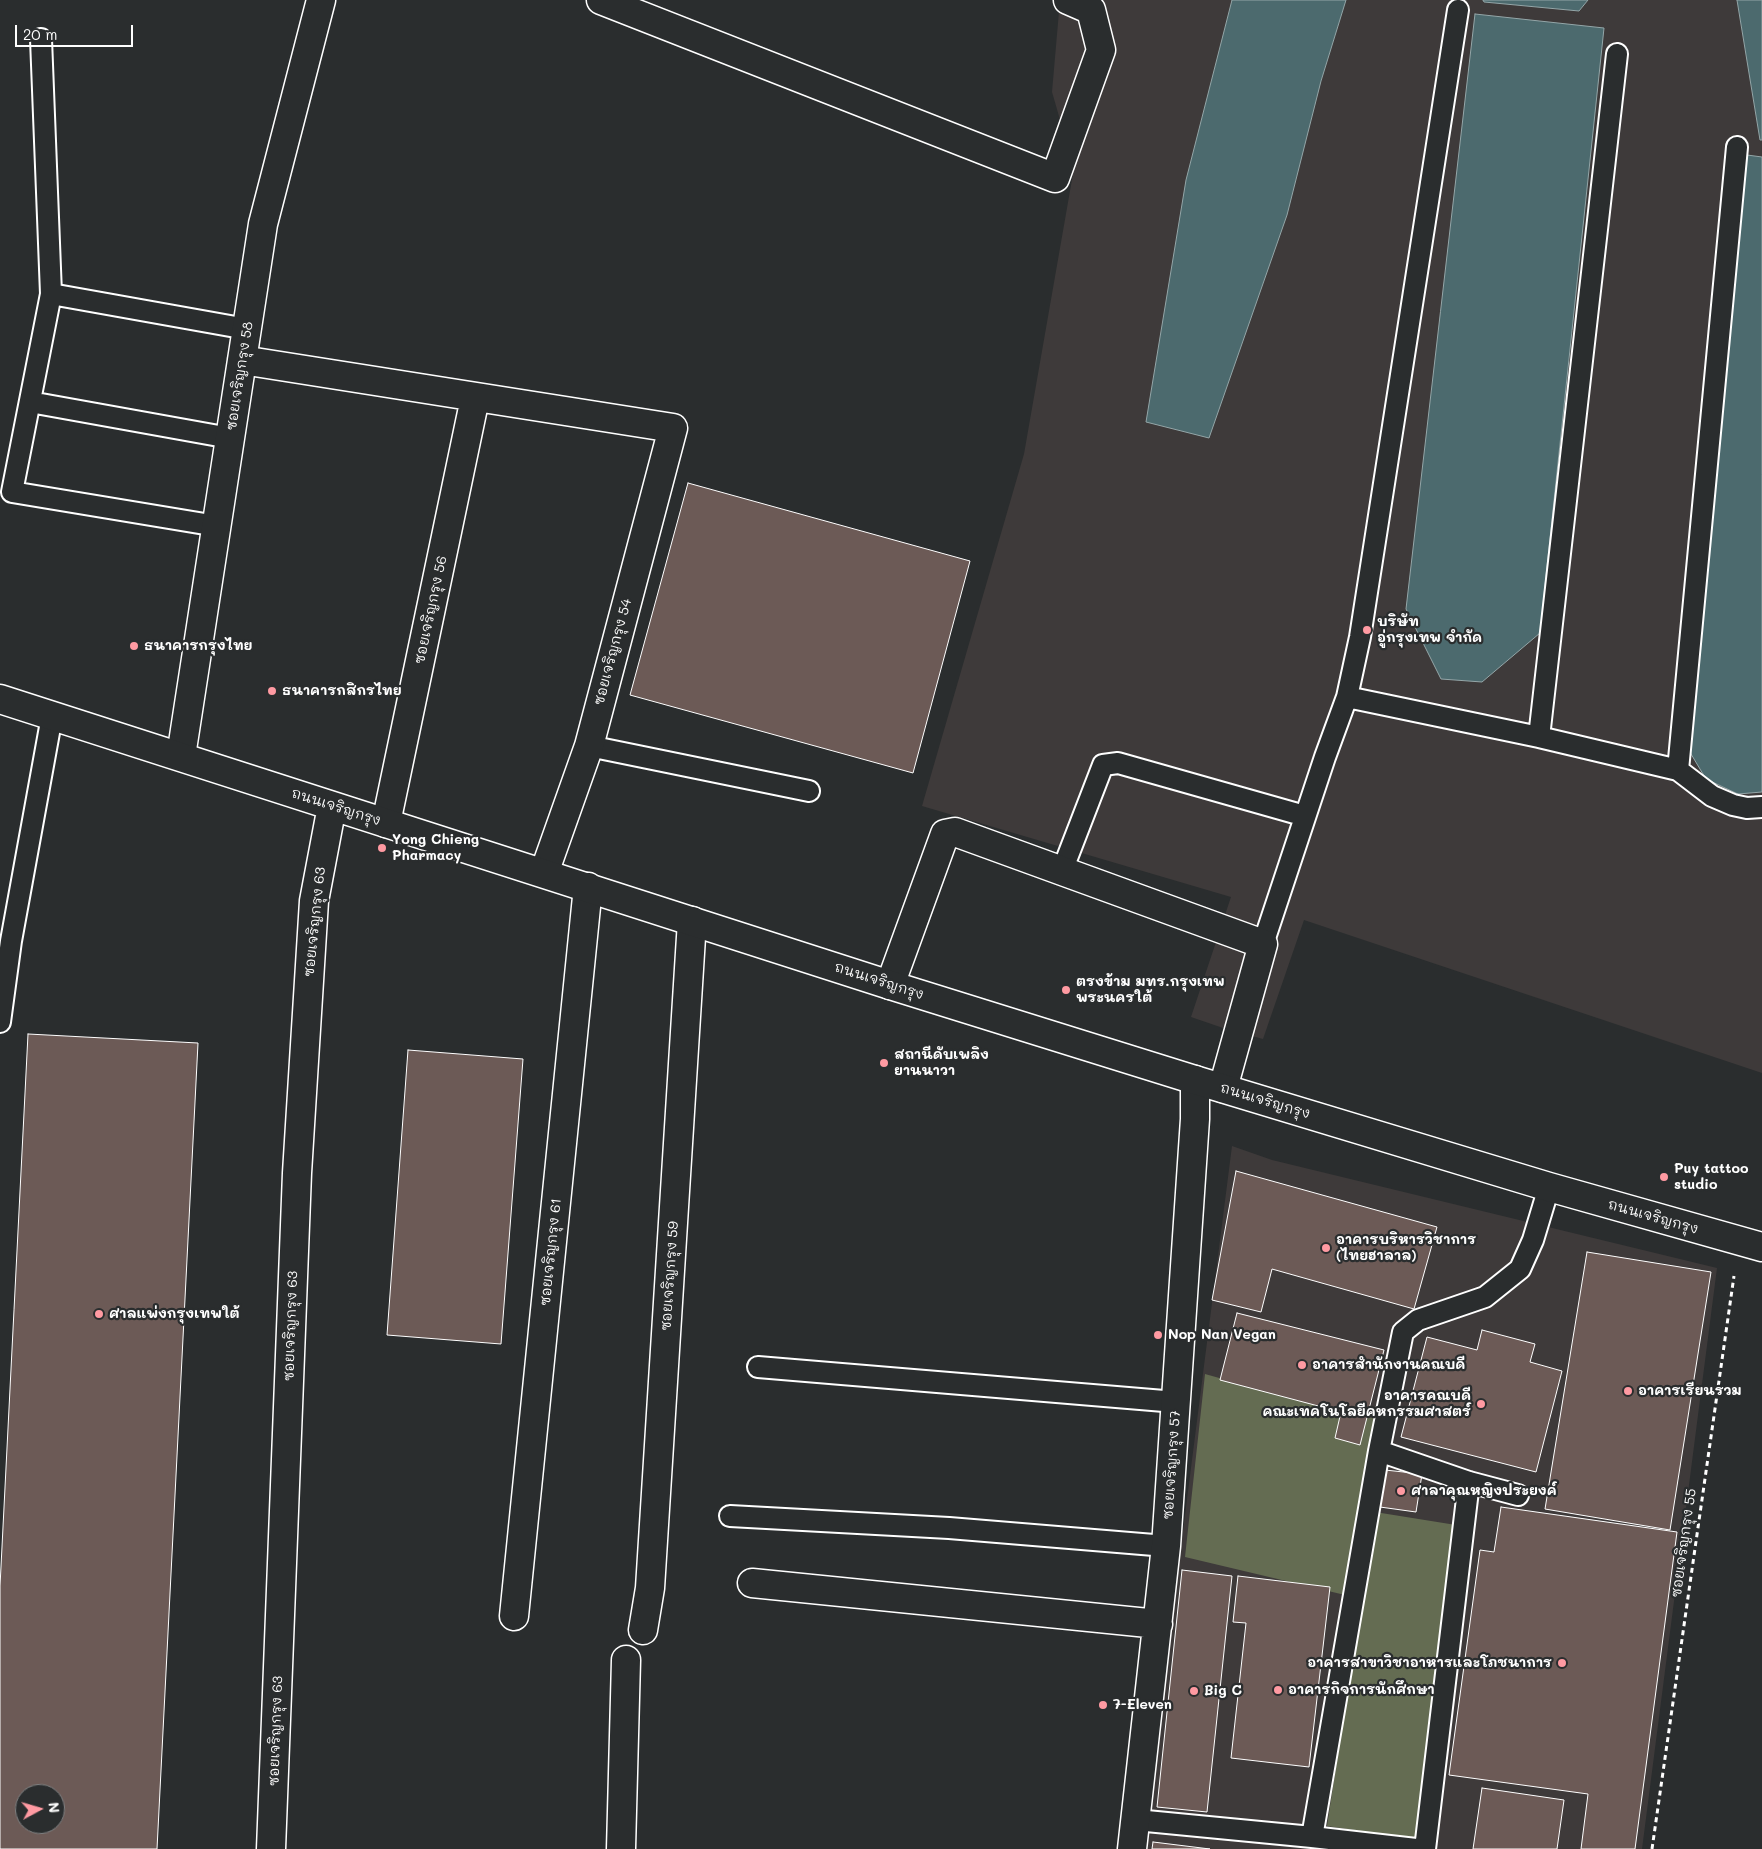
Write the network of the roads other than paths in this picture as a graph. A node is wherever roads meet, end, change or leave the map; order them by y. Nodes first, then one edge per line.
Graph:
1 (321, 0) edge
2 (601, 0) edge
3 (1068, 0) edge
4 (1458, 10) dead end
5 (41, 39) dead end
6 (1616, 54) dead end
7 (1737, 147) dead end
8 (51, 294) junction
9 (248, 329) junction
10 (242, 360) junction
11 (476, 398) junction
12 (30, 402) junction
13 (230, 438) junction
14 (217, 526) junction
15 (1347, 697) junction
16 (0, 699) edge
17 (52, 716) junction
18 (1540, 738) junction
19 (588, 746) junction
20 (181, 756) junction
21 (1678, 770) junction
22 (810, 790) dead end
23 (332, 806) junction
24 (1762, 807) edge
25 (1305, 816) junction
26 (386, 823) junction
27 (1062, 871) junction
28 (544, 873) junction
29 (588, 887) junction
30 (692, 921) junction
31 (1263, 944) junction
32 (890, 984) junction
33 (0, 1022) edge
34 (1195, 1080) junction
35 (1223, 1088) junction
36 (1549, 1187) junction
37 (1750, 1243) edge
38 (758, 1367) dead end
39 (1176, 1402) junction
40 (1379, 1451) junction
41 (1469, 1482) junction
42 (1518, 1495) dead end
43 (730, 1516) dead end
44 (1166, 1546) junction
45 (752, 1583) dead end
46 (514, 1616) dead end
47 (1158, 1624) junction
48 (643, 1630) dead end
49 (626, 1660) dead end
50 (1136, 1820) junction
51 (1312, 1837) junction
52 (271, 1849) edge
53 (621, 1849) edge
54 (1132, 1849) edge
55 (1416, 1849) edge
56 (1425, 1849) edge

1 - 9 street, ซอยเจริญกรุง 58
2 - 3 street
4 - 15 lane
5 - 8 lane
6 - 18 lane
7 - 21 lane
8 - 9 lane
8 - 12 lane
9 - 10 street, ซอยเจริญกรุง 58
10 - 11 street
10 - 13 street, ซอยเจริญกรุง 58
11 - 19 street, ซอยเจริญกรุง 54
11 - 26 street, ซอยเจริญกรุง 56
12 - 13 lane
12 - 14 lane
13 - 14 street, ซอยเจริญกรุง 58
14 - 20 street, ซอยเจริญกรุง 58
15 - 18 lane
15 - 25 lane
16 - 17 street, ถนนเจริญกรุง
17 - 20 street, ถนนเจริญกรุง
17 - 33 lane
18 - 21 lane
19 - 22 lane
19 - 28 street, ซอยเจริญกรุง 54
20 - 23 street, ถนนเจริญกรุง
21 - 24 lane
23 - 26 street, ถนนเจริญกรุง
23 - 52 street, ซอยเจริญกรุง 63
25 - 27 lane
25 - 31 lane
26 - 28 street, ถนนเจริญกรุง
27 - 31 street
27 - 32 street
28 - 29 street, ถนนเจริญกรุง
29 - 30 street, ถนนเจริญกรุง
29 - 46 street, ซอยเจริญกรุง 61
30 - 32 street, ถนนเจริญกรุง
30 - 48 street, ซอยเจริญกรุง 59
31 - 35 street
32 - 34 street, ถนนเจริญกรุง
34 - 35 street, ถนนเจริญกรุง
34 - 39 street, ซอยเจริญกรุง 57
35 - 36 street, ถนนเจริญกรุง
36 - 37 street, ถนนเจริญกรุง
36 - 40 lane
38 - 39 lane
39 - 44 street, ซอยเจริญกรุง 57
40 - 41 lane
40 - 51 lane
41 - 42 lane
41 - 56 lane
43 - 44 lane
44 - 47 street, ซอยเจริญกรุง 57
45 - 47 street
47 - 50 street, ซอยเจริญกรุง 57
49 - 53 street
50 - 51 lane
50 - 54 street, ซอยเจริญกรุง 57
51 - 55 lane

